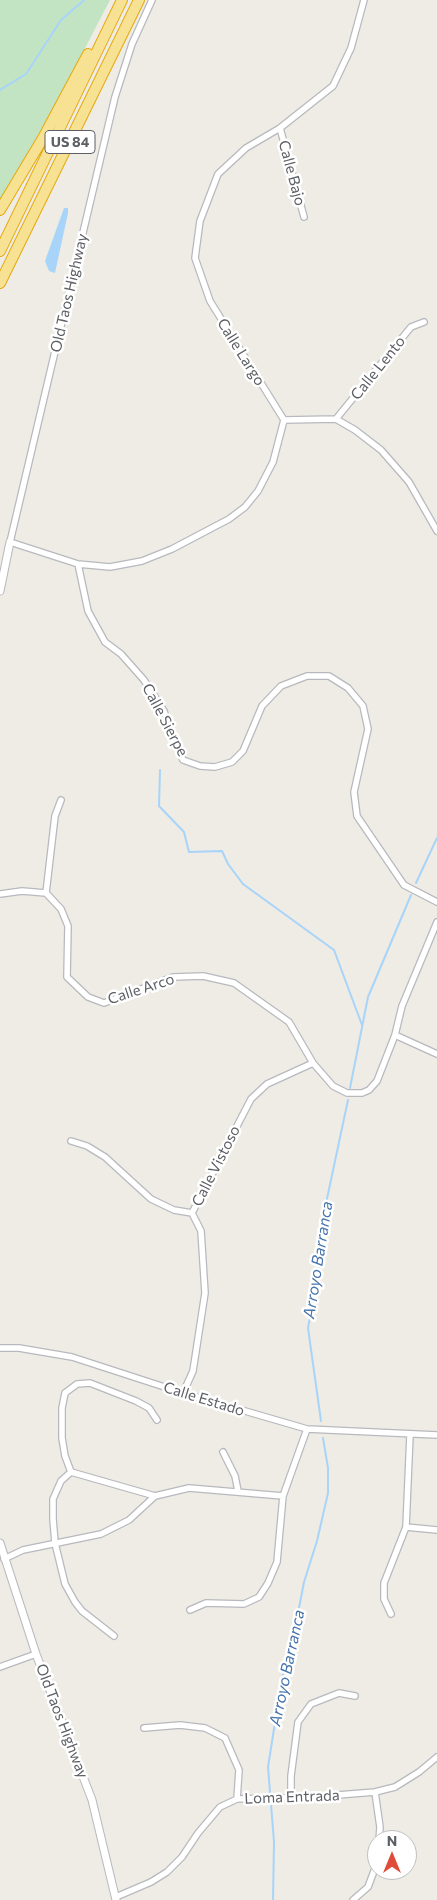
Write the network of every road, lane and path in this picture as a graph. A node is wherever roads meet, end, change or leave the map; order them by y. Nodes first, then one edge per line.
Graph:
1 (122, 0) edge
2 (139, 0) edge
3 (152, 0) edge
4 (364, 0) edge
5 (280, 128) junction
6 (0, 210) edge
7 (304, 217) dead end
8 (0, 251) edge
9 (0, 283) edge
10 (424, 322) dead end
11 (336, 419) junction
12 (284, 420) junction
13 (437, 531) edge
14 (10, 542) junction
15 (78, 564) junction
16 (0, 590) edge
17 (61, 800) dead end
18 (46, 893) junction
19 (0, 894) edge
20 (437, 902) edge
21 (437, 922) edge
22 (395, 1035) junction
23 (437, 1054) edge
24 (313, 1063) junction
25 (71, 1141) dead end
26 (192, 1212) junction
27 (0, 1348) edge
28 (183, 1393) junction
29 (157, 1420) dead end
30 (307, 1429) junction
31 (410, 1435) junction
32 (437, 1435) edge
33 (223, 1452) dead end
34 (71, 1472) junction
35 (238, 1491) junction
36 (154, 1496) junction
37 (283, 1496) junction
38 (406, 1527) junction
39 (437, 1530) edge
40 (0, 1543) edge
41 (55, 1543) junction
42 (4, 1558) junction
43 (190, 1610) dead end
44 (391, 1614) dead end
45 (114, 1636) dead end
46 (36, 1654) junction
47 (0, 1667) edge
48 (355, 1696) dead end
49 (144, 1728) dead end
50 (437, 1757) edge
51 (375, 1792) junction
52 (291, 1798) junction
53 (237, 1799) junction
54 (380, 1830) edge
55 (371, 1880) edge
56 (116, 1898) edge
57 (353, 1900) edge

1 - 6 highway
1 - 8 highway, US 84
2 - 9 highway, US 84
3 - 14 street, Old Taos Highway
4 - 5 street, Calle Largo
5 - 7 street, Calle Bajo
5 - 12 street, Calle Largo
10 - 11 street, Calle Lento
11 - 12 street
11 - 13 street
12 - 15 street
14 - 15 street
14 - 16 street, Old Taos Highway
15 - 20 street, Calle Sierpe
17 - 18 street
18 - 19 street
18 - 24 street, Calle Arco
21 - 22 street, Calle Arco
22 - 23 street
22 - 24 street, Calle Arco
24 - 26 street, Calle Vistoso
25 - 26 street
26 - 28 street, Calle Vistoso
27 - 28 street, Calle Estado
28 - 30 street, Calle Estado
29 - 34 street
30 - 31 street, Calle Estado
30 - 37 street
31 - 32 street, Calle Estado
31 - 38 street
33 - 35 street
34 - 36 street
34 - 41 street
35 - 36 street
35 - 37 street
36 - 41 street
37 - 43 street
38 - 39 street
38 - 44 street
40 - 42 street, Old Taos Highway
41 - 42 street
41 - 45 street
42 - 46 street, Old Taos Highway
46 - 47 street
46 - 56 street, Old Taos Highway
48 - 52 street
49 - 53 street
50 - 51 street, Loma Entrada
51 - 52 street, Loma Entrada
51 - 54 street
52 - 53 street, Loma Entrada
53 - 56 street, Loma Entrada
55 - 57 street

